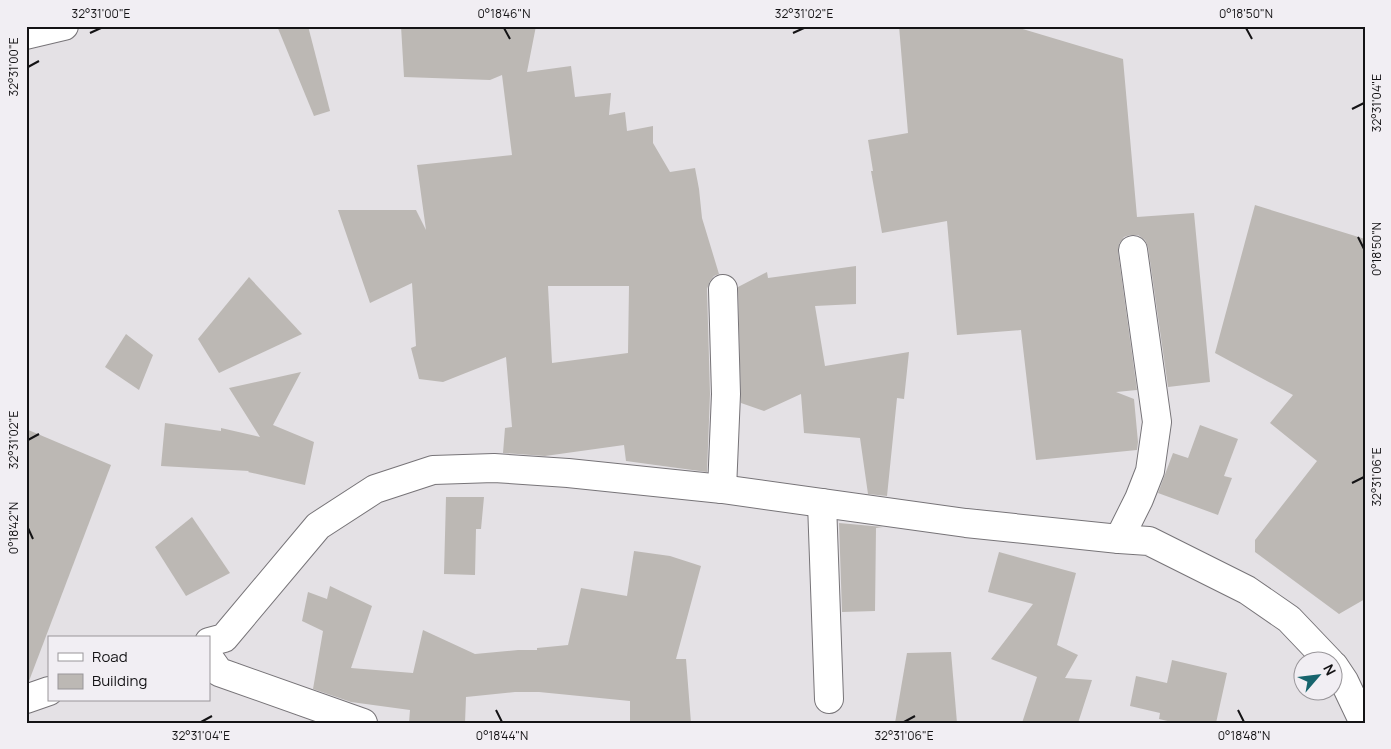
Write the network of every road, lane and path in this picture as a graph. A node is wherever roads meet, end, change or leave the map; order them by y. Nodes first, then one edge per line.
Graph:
1 (64, 26) edge
2 (26, 35) edge
3 (1132, 250) dead end
4 (723, 289) dead end
5 (722, 489) junction
6 (822, 503) junction
7 (1119, 539) junction
8 (210, 642) edge
9 (1320, 652) edge
10 (210, 660) edge
11 (1344, 681) edge
12 (48, 691) edge
13 (26, 699) edge
14 (830, 699) dead end
15 (363, 723) edge
16 (1364, 723) edge

1 - 2 street
3 - 7 street
4 - 5 street
5 - 6 street
5 - 8 street
6 - 7 street
6 - 14 street
7 - 9 street
10 - 15 street
11 - 16 street
12 - 13 street

